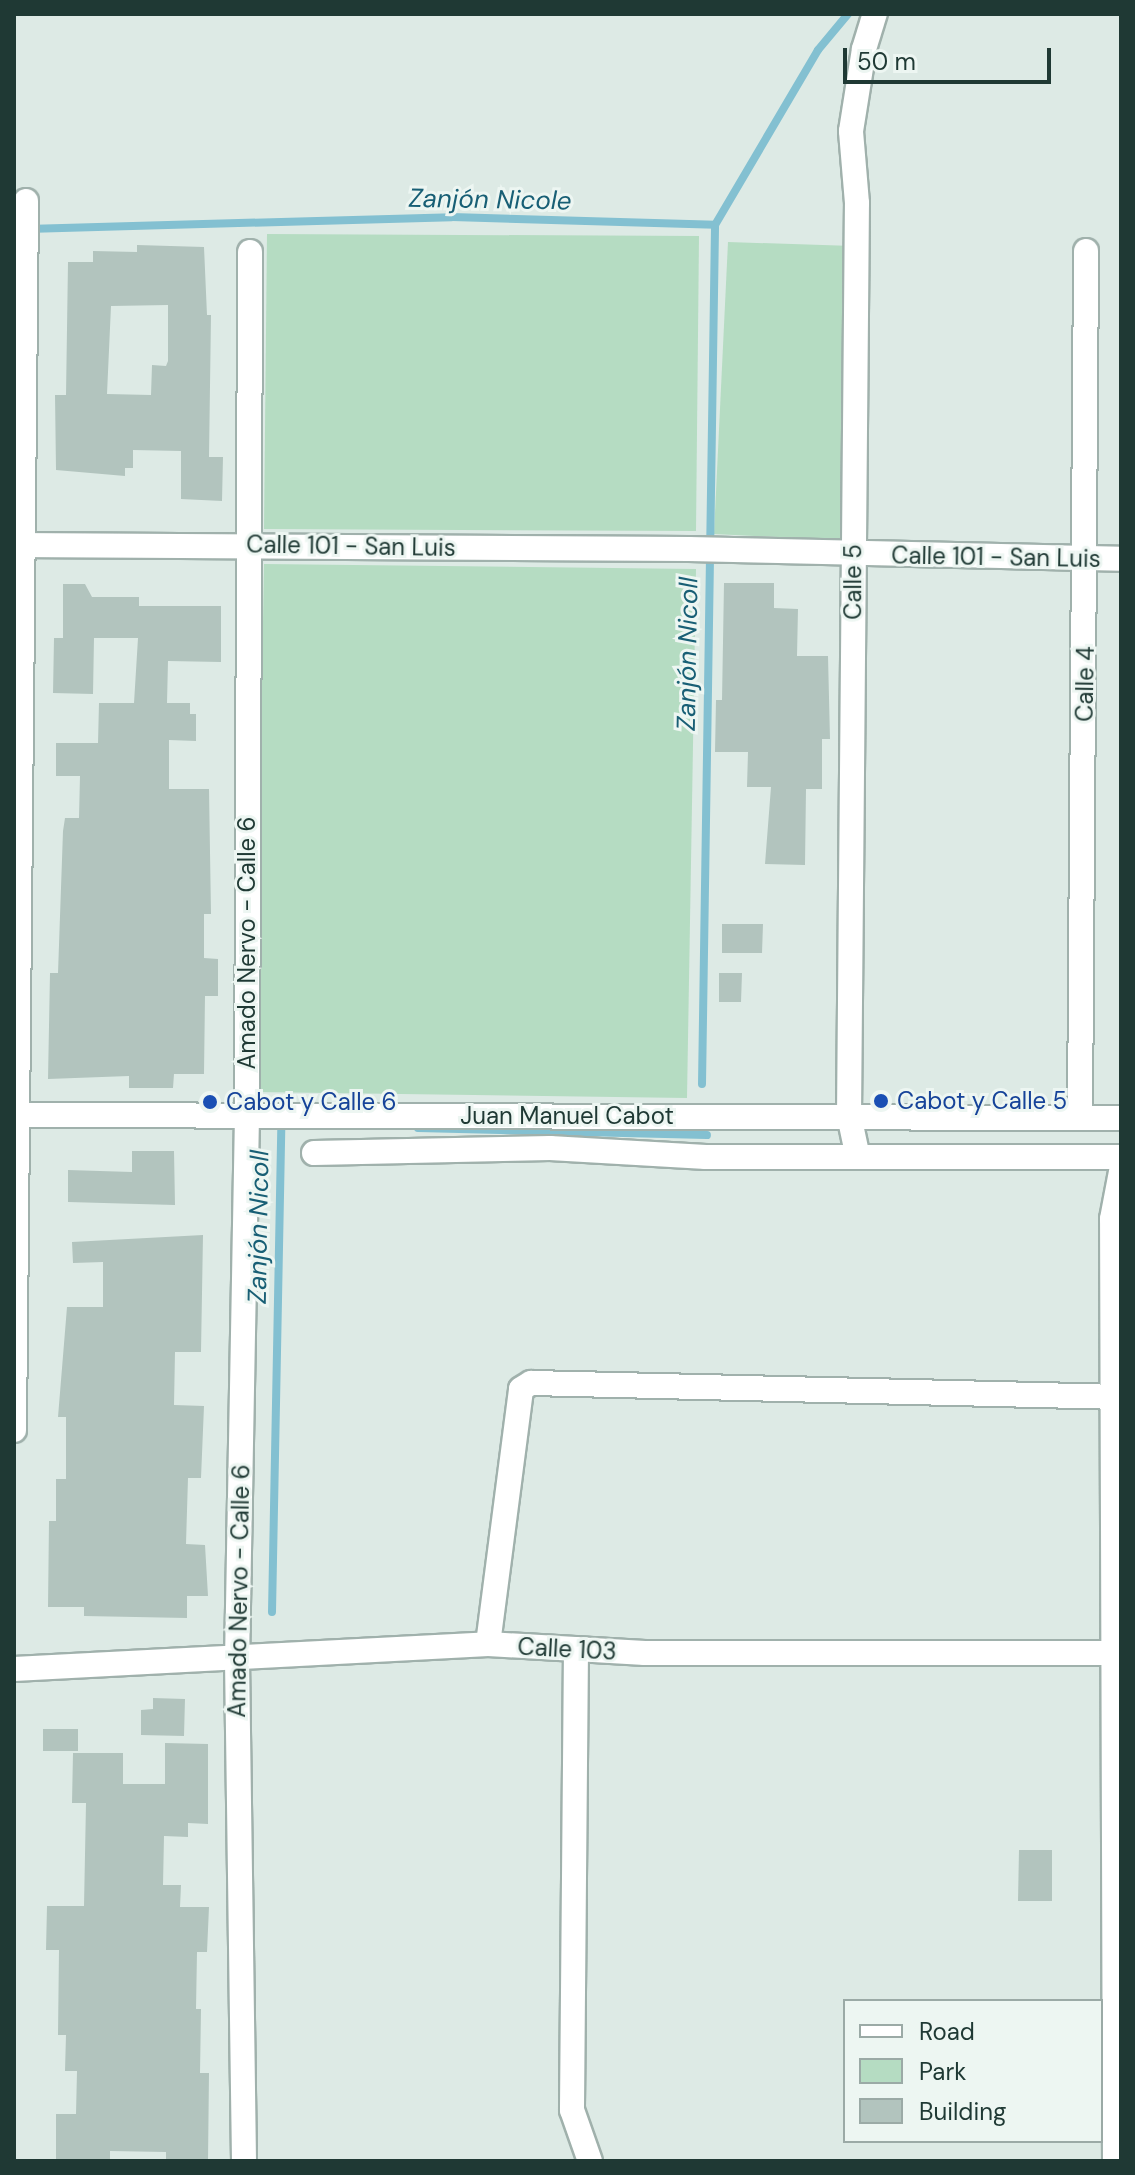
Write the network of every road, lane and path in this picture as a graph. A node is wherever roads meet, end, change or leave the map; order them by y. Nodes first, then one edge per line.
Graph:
1 (875, 14) edge
2 (26, 206) dead end
3 (1086, 251) dead end
4 (250, 252) dead end
5 (20, 545) edge
6 (249, 545) junction
7 (853, 555) junction
8 (1087, 559) junction
9 (1121, 559) edge
10 (247, 1114) junction
11 (16, 1115) edge
12 (849, 1116) junction
13 (1080, 1117) junction
14 (1121, 1118) edge
15 (314, 1153) dead end
16 (857, 1153) junction
17 (1121, 1157) edge
18 (1121, 1172) edge
19 (1117, 1397) edge
20 (14, 1430) edge
21 (488, 1644) junction
22 (576, 1649) junction
23 (1117, 1653) edge
24 (237, 1661) junction
25 (14, 1669) edge
26 (1118, 1786) edge
27 (244, 2161) edge
28 (590, 2161) edge
29 (1115, 2161) edge

1 - 7 street, Calle 5
2 - 5 street
3 - 8 street, Calle 4
4 - 6 street, Amado Nervo - Calle 6
5 - 6 street, Calle 101 - San Luis
5 - 11 street
6 - 7 street, Calle 101 - San Luis
6 - 10 street, Amado Nervo - Calle 6
7 - 8 street, Calle 101 - San Luis
7 - 12 street, Calle 5
8 - 9 street, Calle 101 - San Luis
8 - 13 street, Calle 4
10 - 11 street, Juan Manuel Cabot
10 - 12 street, Juan Manuel Cabot
10 - 24 street, Amado Nervo - Calle 6
11 - 20 street
12 - 13 street, Juan Manuel Cabot
12 - 16 street, Calle 5
13 - 14 street, Juan Manuel Cabot
15 - 16 street
16 - 17 street
18 - 19 street
19 - 21 street
19 - 23 street
21 - 22 street, Calle 103
21 - 24 street, Calle 103
22 - 23 street, Calle 103
22 - 28 street
23 - 26 street
24 - 25 street, Calle 103
24 - 27 street, Amado Nervo - Calle 6
26 - 29 street

